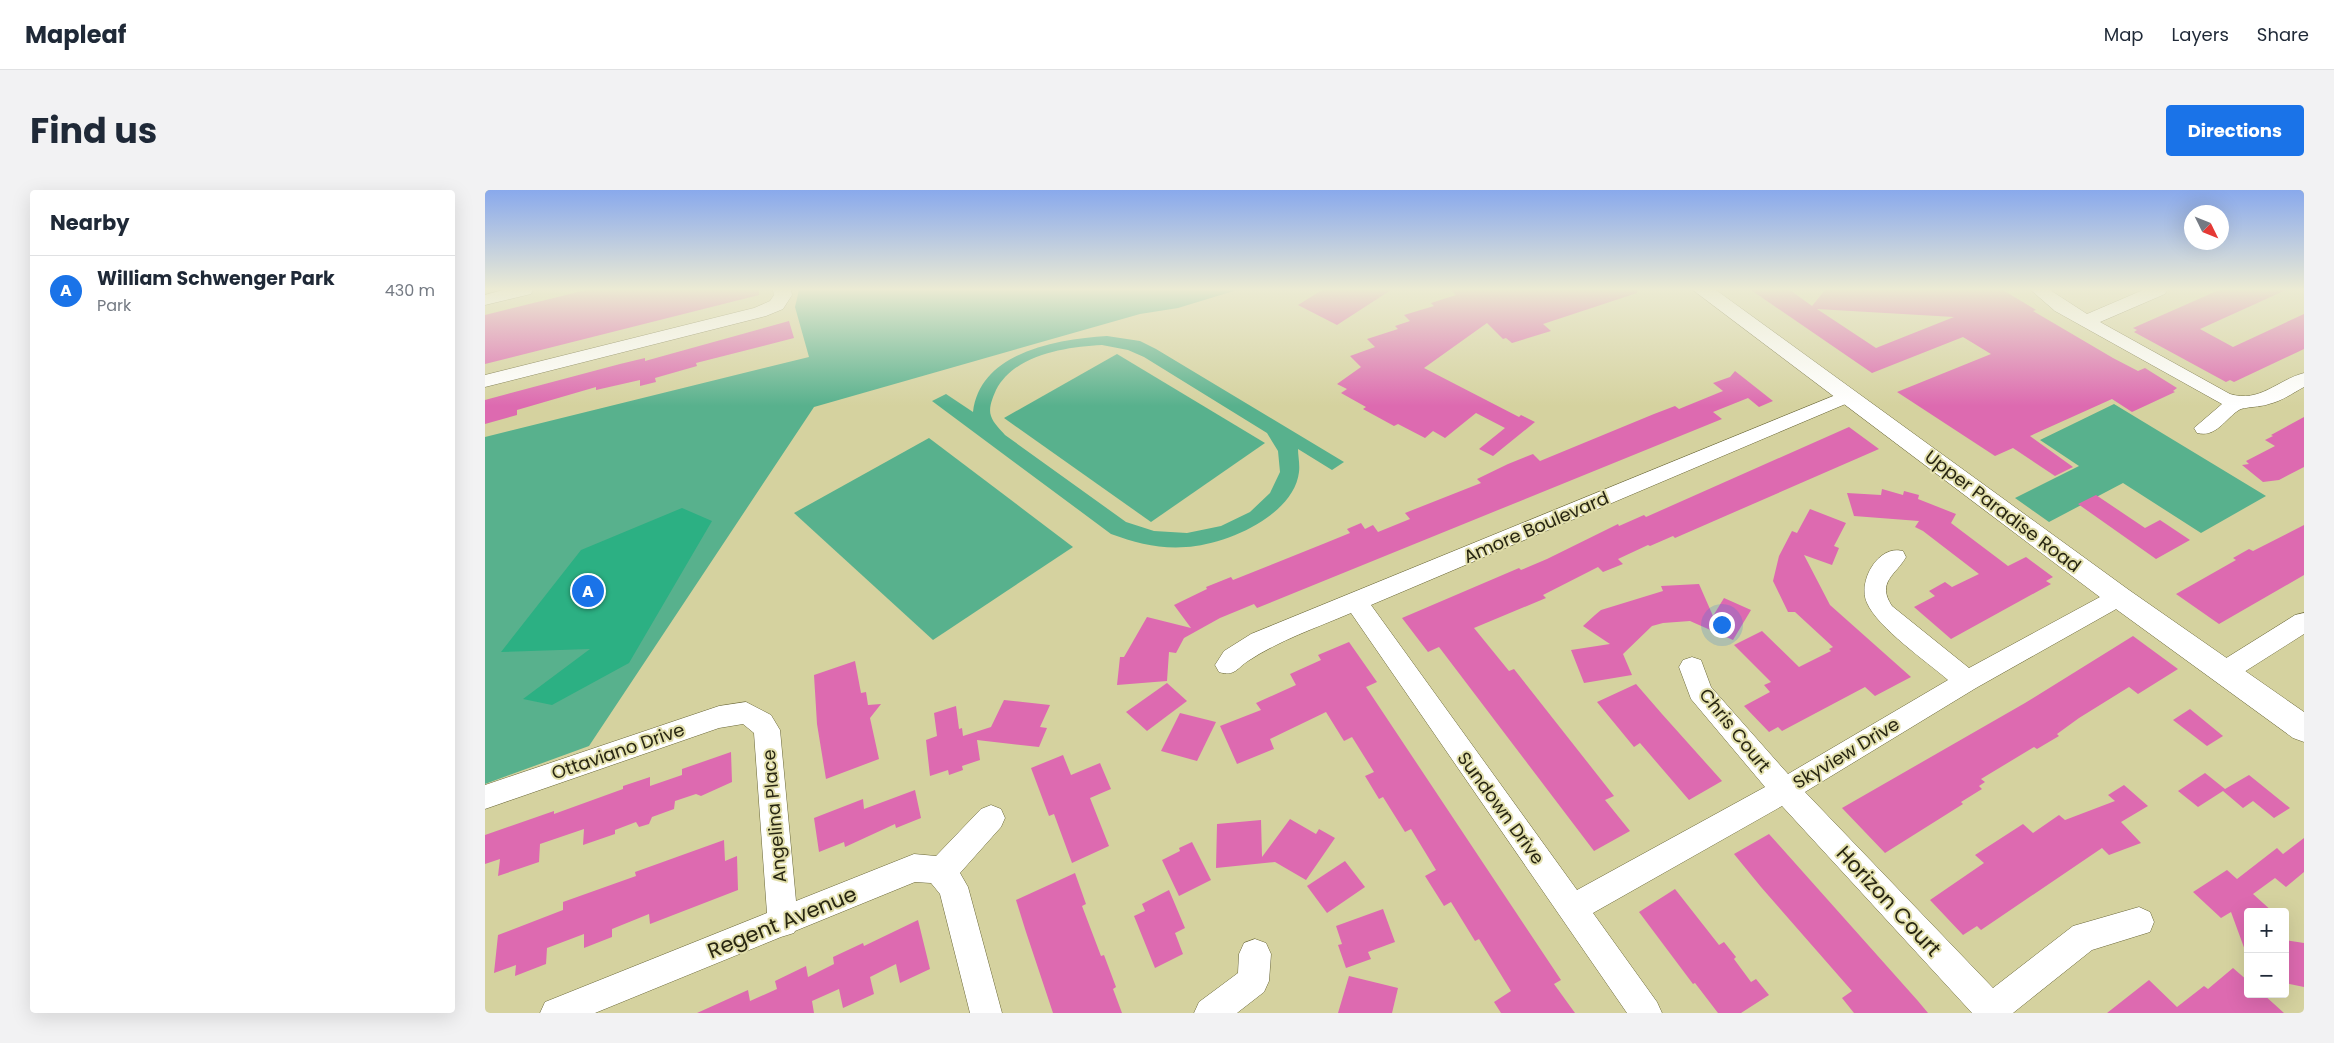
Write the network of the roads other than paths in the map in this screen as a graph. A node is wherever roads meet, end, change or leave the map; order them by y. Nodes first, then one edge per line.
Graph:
1 (695, 328) edge
2 (1756, 328) edge
3 (2100, 328) edge
4 (2304, 379) edge
5 (485, 381) edge
6 (1848, 396) junction
7 (2235, 403) junction
8 (2204, 428) dead end
9 (1895, 557) dead end
10 (2119, 597) junction
11 (1356, 602) junction
12 (2304, 622) edge
13 (1228, 665) dead end
14 (1692, 667) dead end
15 (2224, 672) junction
16 (1967, 681) junction
17 (753, 716) joint
18 (2304, 729) edge
19 (1785, 790) junction
20 (485, 797) edge
21 (991, 818) dead end
22 (941, 872) junction
23 (1573, 908) junction
24 (783, 922) junction
25 (2139, 922) dead end
26 (1255, 954) dead end
27 (1993, 1011) edge
28 (556, 1013) edge
29 (986, 1013) edge
30 (1210, 1013) edge
31 (1646, 1013) edge

1 - 5 street
2 - 6 main road, Upper Paradise Road
3 - 7 street
4 - 7 street
6 - 10 main road, Upper Paradise Road
6 - 11 street, Amore Boulevard
7 - 8 street
9 - 16 street
10 - 15 main road, Upper Paradise Road
10 - 16 street, Skyview Drive
11 - 13 street, Amore Boulevard
11 - 23 street, Sundown Drive
12 - 15 street
14 - 19 street, Chris Court
15 - 18 main road, Upper Paradise Road
16 - 19 street, Skyview Drive
17 - 20 street, Ottaviano Drive
17 - 24 street, Angelina Place
19 - 23 street, Skyview Drive
19 - 27 street, Horizon Court
21 - 22 street
22 - 24 street, Regent Avenue
22 - 29 street
23 - 31 street, Sundown Drive
24 - 28 street, Regent Avenue
25 - 27 street
26 - 30 street

